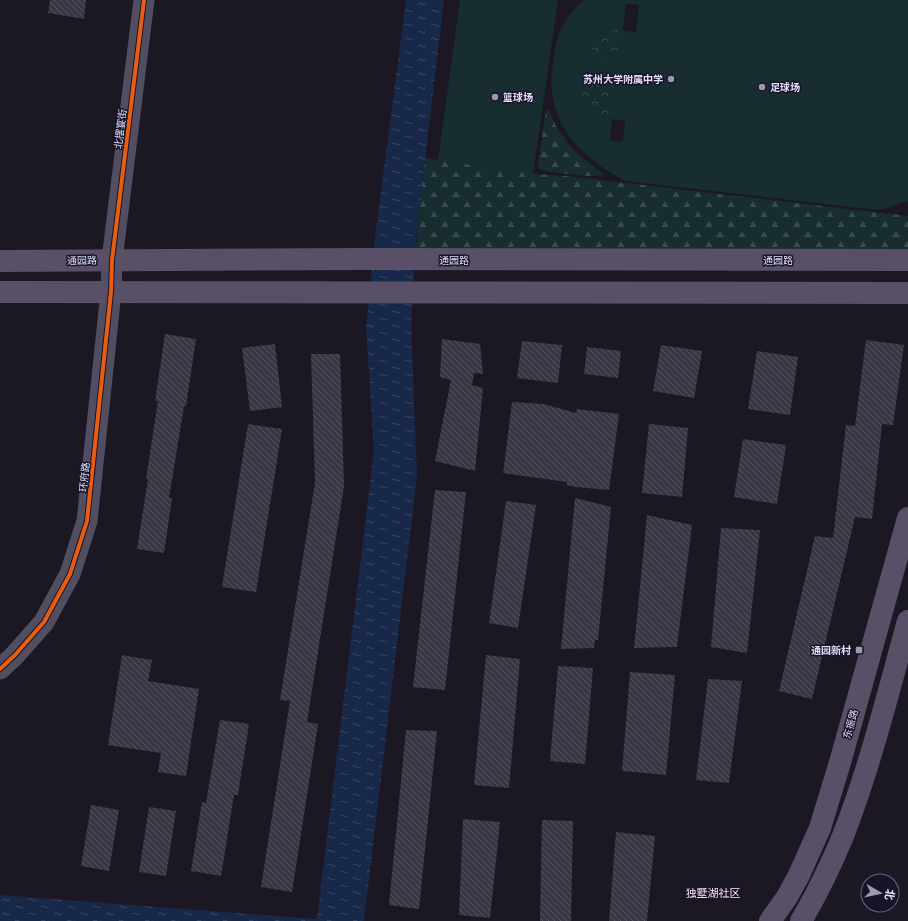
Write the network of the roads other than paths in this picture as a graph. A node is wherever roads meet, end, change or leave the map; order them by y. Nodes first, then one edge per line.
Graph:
1 (144, 0) edge
2 (112, 260) junction
3 (908, 260) edge
4 (0, 261) edge
5 (0, 292) edge
6 (110, 292) junction
7 (908, 293) edge
8 (908, 518) edge
9 (908, 621) edge
10 (0, 669) edge
11 (770, 921) edge
12 (801, 921) edge

1 - 2 street, 北摆宴街
2 - 3 main road, 通园路
2 - 4 main road, 通园路
2 - 6 street, 环府路
5 - 6 main road
6 - 7 main road
6 - 10 street, 环府路
8 - 11 main road, 东振路
9 - 12 main road

